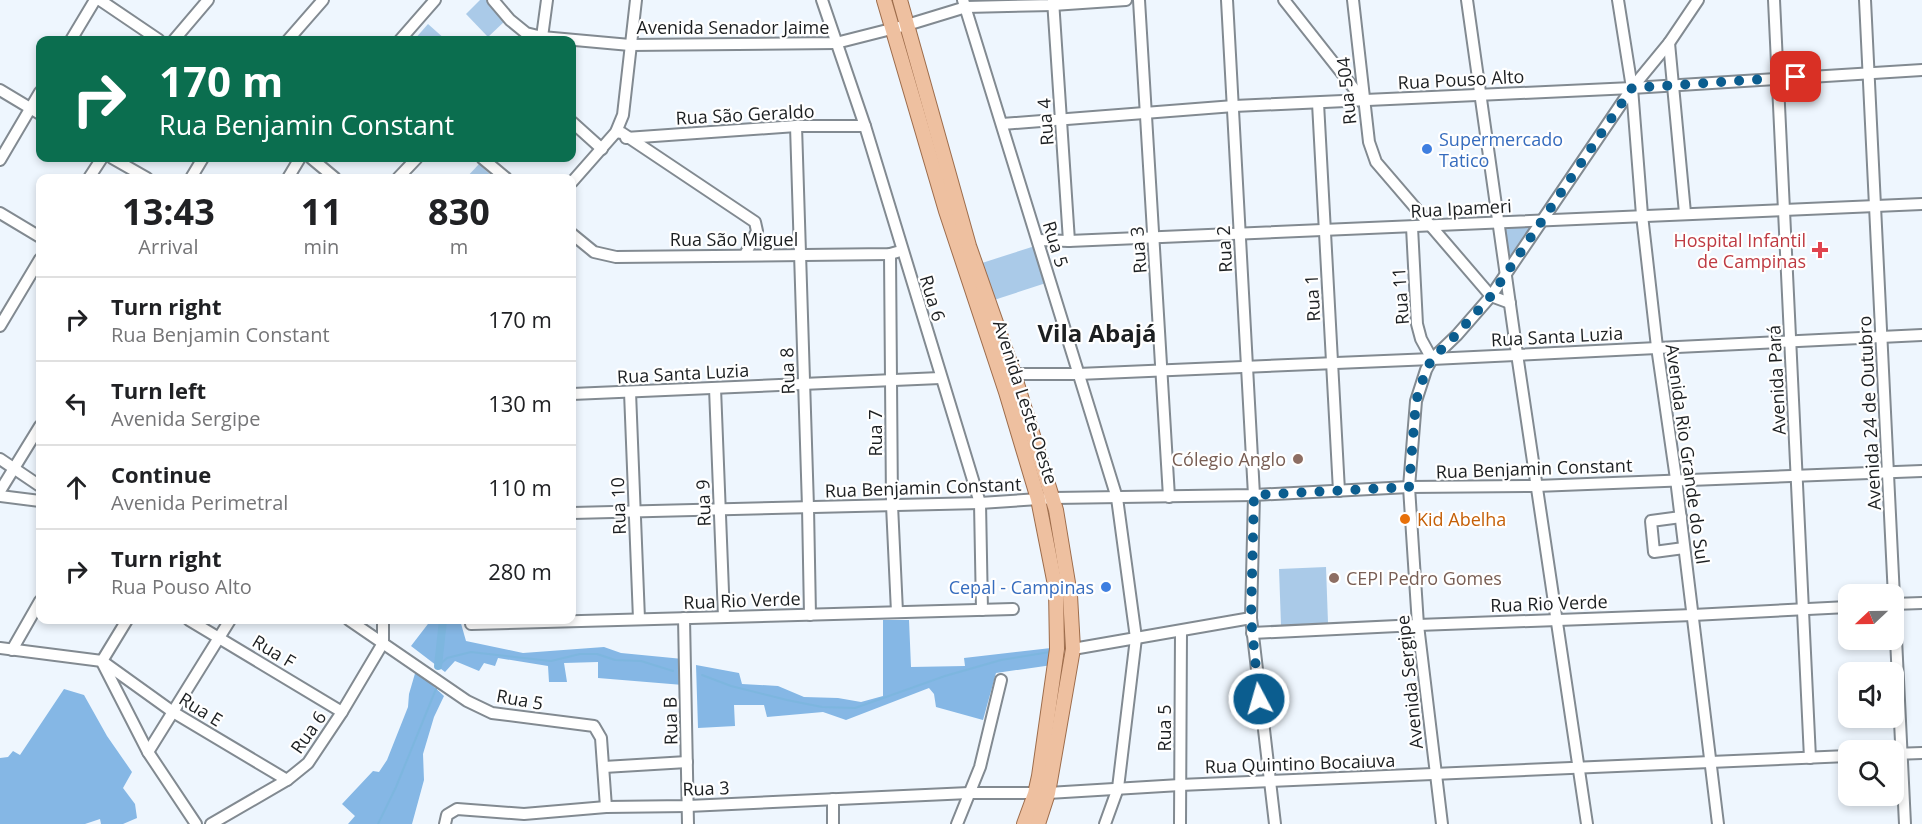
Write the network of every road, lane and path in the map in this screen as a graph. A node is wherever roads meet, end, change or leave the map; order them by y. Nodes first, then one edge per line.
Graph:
1 (95, 0) edge
2 (100, 0) edge
3 (208, 0) edge
4 (323, 0) edge
5 (435, 0) edge
6 (493, 0) edge
7 (547, 0) edge
8 (636, 0) edge
9 (822, 0) edge
10 (884, 0) edge
11 (900, 0) edge
12 (1126, 0) edge
13 (1139, 0) edge
14 (1227, 0) edge
15 (1284, 0) edge
16 (1353, 0) edge
17 (1467, 0) edge
18 (1618, 0) edge
19 (1698, 0) edge
20 (1774, 0) edge
21 (1865, 0) edge
22 (1053, 2) edge
23 (964, 3) edge
24 (907, 25) junction
25 (892, 29) junction
26 (73, 36) edge
27 (153, 36) edge
28 (177, 36) edge
29 (292, 36) edge
30 (404, 36) edge
31 (521, 36) edge
32 (542, 36) edge
33 (576, 41) edge
34 (836, 43) junction
35 (1669, 43) junction
36 (630, 45) junction
37 (1360, 67) junction
38 (1922, 70) edge
39 (1340, 72) junction
40 (1869, 75) junction
41 (1778, 78) junction
42 (1673, 85) junction
43 (1632, 88) junction
44 (0, 90) edge
45 (1479, 95) junction
46 (1363, 100) junction
47 (1318, 103) junction
48 (1234, 106) junction
49 (36, 111) edge
50 (1146, 112) junction
51 (1061, 119) junction
52 (1002, 124) junction
53 (576, 125) edge
54 (796, 126) junction
55 (865, 126) junction
56 (616, 132) junction
57 (626, 138) junction
58 (602, 148) junction
59 (0, 160) edge
60 (119, 162) edge
61 (316, 162) edge
62 (413, 162) edge
63 (487, 162) edge
64 (140, 174) edge
65 (330, 174) edge
66 (402, 174) edge
67 (501, 174) edge
68 (576, 177) edge
69 (1922, 204) edge
70 (1875, 206) junction
71 (1784, 210) junction
72 (0, 213) edge
73 (1685, 213) junction
74 (1642, 214) junction
75 (1543, 220) junction
76 (1498, 222) junction
77 (1432, 226) junction
78 (1412, 228) junction
79 (1326, 230) junction
80 (1240, 233) junction
81 (36, 235) edge
82 (576, 237) edge
83 (1153, 237) junction
84 (1038, 240) junction
85 (1070, 241) junction
86 (902, 251) junction
87 (890, 254) junction
88 (745, 255) junction
89 (800, 255) junction
90 (36, 266) edge
91 (1506, 276) junction
92 (1491, 296) junction
93 (1510, 303) junction
94 (0, 326) edge
95 (1457, 334) junction
96 (1922, 335) edge
97 (1883, 336) junction
98 (1791, 342) junction
99 (1657, 347) junction
100 (1517, 354) junction
101 (1463, 358) junction
102 (1432, 359) junction
103 (1332, 363) junction
104 (1247, 366) junction
105 (1162, 370) junction
106 (1014, 374) junction
107 (1078, 374) junction
108 (940, 378) junction
109 (891, 380) junction
110 (804, 384) junction
111 (715, 388) junction
112 (630, 392) junction
113 (576, 394) edge
114 (36, 433) edge
115 (0, 459) edge
116 (15, 468) junction
117 (1922, 471) edge
118 (1888, 472) junction
119 (1797, 476) junction
120 (1676, 479) junction
121 (36, 483) edge
122 (1536, 486) junction
123 (1409, 487) junction
124 (0, 491) edge
125 (1339, 491) junction
126 (1254, 495) junction
127 (0, 496) edge
128 (1170, 497) junction
129 (1054, 498) junction
130 (1118, 498) junction
131 (36, 500) edge
132 (1038, 500) junction
133 (980, 503) junction
134 (892, 505) junction
135 (808, 507) junction
136 (720, 509) junction
137 (634, 511) junction
138 (576, 513) edge
139 (1681, 517) junction
140 (1684, 548) junction
141 (1893, 584) edge
142 (1922, 603) edge
143 (1904, 604) edge
144 (36, 608) edge
145 (1838, 608) edge
146 (1013, 609) dead end
147 (982, 610) junction
148 (1803, 610) junction
149 (897, 612) junction
150 (810, 615) junction
151 (1693, 615) junction
152 (724, 617) junction
153 (684, 618) junction
154 (1251, 618) junction
155 (639, 619) junction
156 (1556, 619) junction
157 (576, 621) edge
158 (125, 624) edge
159 (196, 624) edge
160 (228, 624) edge
161 (355, 624) edge
162 (383, 624) edge
163 (1418, 625) junction
164 (1181, 632) junction
165 (1252, 633) junction
166 (219, 638) junction
167 (1136, 638) junction
168 (383, 643) junction
169 (0, 648) edge
170 (1073, 649) junction
171 (12, 650) junction
172 (1895, 650) edge
173 (102, 661) junction
174 (1001, 680) dead end
175 (173, 712) junction
176 (342, 712) junction
177 (1897, 740) edge
178 (148, 752) junction
179 (1922, 753) edge
180 (1904, 754) edge
181 (1838, 757) edge
182 (1810, 758) junction
183 (687, 762) junction
184 (1710, 762) junction
185 (604, 766) junction
186 (1579, 767) junction
187 (1436, 774) junction
188 (287, 780) junction
189 (1268, 781) junction
190 (1180, 785) junction
191 (1118, 788) junction
192 (969, 794) junction
193 (1042, 794) junction
194 (833, 800) junction
195 (688, 806) junction
196 (1903, 806) edge
197 (606, 807) junction
198 (527, 819) edge
199 (446, 820) edge
200 (196, 824) edge
201 (211, 824) edge
202 (688, 824) edge
203 (833, 824) edge
204 (957, 824) edge
205 (1024, 824) edge
206 (1038, 824) edge
207 (1105, 824) edge
208 (1180, 824) edge
209 (1275, 824) edge
210 (1442, 824) edge
211 (1587, 824) edge
212 (1718, 824) edge
213 (1905, 824) edge

1 - 26 street
2 - 27 street
3 - 28 street
4 - 29 street
5 - 30 street
6 - 31 street, Avenida Senador Jaime
7 - 32 street
8 - 36 street
9 - 34 street, Rua 6
10 - 25 main road, Avenida Leste-Oeste
11 - 24 main road, Avenida Leste-Oeste
12 - 22 street, Avenida Senador Jaime
13 - 50 street, Rua 3
14 - 48 street, Rua 2
15 - 39 street
16 - 37 street, Rua 504
17 - 45 street
18 - 43 street, Avenida Rio Grande do Sul
19 - 35 street
20 - 41 street, Avenida Pará
21 - 40 street, Avenida 24 de Outubro
22 - 23 street, Avenida Senador Jaime
22 - 51 street, Rua 4
23 - 24 street, Avenida Senador Jaime
23 - 52 street, Rua 5
24 - 25 street, Avenida Senador Jaime
24 - 106 main road, Avenida Leste-Oeste
25 - 34 street, Avenida Senador Jaime
25 - 132 main road, Avenida Leste-Oeste
33 - 36 street, Avenida Senador Jaime
34 - 36 street, Avenida Senador Jaime
34 - 55 street, Rua 6
35 - 42 street
35 - 43 street
36 - 56 street
37 - 39 street
37 - 46 street, Rua 504
38 - 40 street, Rua Pouso Alto
39 - 46 street
40 - 41 street, Rua Pouso Alto
40 - 70 street, Avenida 24 de Outubro
41 - 42 street, Rua Pouso Alto
41 - 71 street, Avenida Pará
42 - 43 street, Rua Pouso Alto
42 - 73 street
43 - 45 street, Rua Pouso Alto
43 - 74 street, Avenida Rio Grande do Sul
43 - 75 street
44 - 49 street
45 - 46 street, Rua Pouso Alto
45 - 76 street
46 - 47 street, Rua Pouso Alto
46 - 77 street, Rua 504
47 - 48 street, Rua Pouso Alto
47 - 79 street, Rua 1
48 - 50 street, Rua Pouso Alto
48 - 80 street, Rua 2
49 - 59 street
50 - 51 street, Rua Pouso Alto
50 - 83 street, Rua 3
51 - 52 street, Rua Pouso Alto
51 - 85 street, Rua 4
52 - 84 street, Rua 5
53 - 58 street
54 - 55 street, Rua São Geraldo
54 - 57 street, Rua São Geraldo
54 - 89 street, Rua 8
55 - 86 street, Rua 6
56 - 57 street
56 - 58 street
57 - 88 street
58 - 68 street
60 - 64 street
61 - 65 street
62 - 66 street
63 - 67 street
69 - 70 street, Rua Ipameri
70 - 71 street, Rua Ipameri
70 - 97 street, Avenida 24 de Outubro
71 - 73 street, Rua Ipameri
71 - 98 street, Avenida Pará
72 - 81 street
73 - 74 street, Rua Ipameri
74 - 75 street, Rua Ipameri
74 - 99 street, Avenida Rio Grande do Sul
75 - 76 street, Rua Ipameri
75 - 91 street
76 - 77 street, Rua Ipameri
76 - 91 street
77 - 78 street, Rua Ipameri
77 - 92 street, Rua 504
78 - 79 street, Rua Ipameri
78 - 102 street, Rua 11
79 - 80 street, Rua Ipameri
79 - 103 street, Rua 1
80 - 83 street, Rua Ipameri
80 - 104 street, Rua 2
82 - 88 street, Rua São Miguel
83 - 85 street, Rua Ipameri
83 - 105 street, Rua 3
84 - 85 street, Rua Ipameri
84 - 107 street, Rua 5
86 - 87 street, Rua São Miguel
86 - 108 street, Rua 6
87 - 89 street, Rua São Miguel
87 - 109 street, Rua 7
88 - 89 street, Rua São Miguel
89 - 110 street, Rua 8
90 - 94 street
91 - 92 street
91 - 93 street
92 - 93 street, Rua 504
92 - 95 street
93 - 100 street
95 - 101 street
95 - 102 street
96 - 97 street, Rua Santa Luzia
97 - 98 street, Rua Santa Luzia
97 - 118 street, Avenida 24 de Outubro
98 - 99 street, Rua Santa Luzia
98 - 119 street, Avenida Pará
99 - 100 street, Rua Santa Luzia
99 - 120 street, Avenida Rio Grande do Sul
100 - 101 street, Rua Santa Luzia
100 - 122 street
101 - 102 street, Rua Santa Luzia
102 - 103 street, Rua Santa Luzia
102 - 123 street, Avenida Sergipe
103 - 104 street, Rua Santa Luzia
103 - 125 street, Rua 1
104 - 105 street, Rua Santa Luzia
104 - 126 street, Rua 2
105 - 107 street, Rua Santa Luzia
105 - 128 street, Rua 3
106 - 107 street, Rua Santa Luzia
106 - 129 main road, Avenida Leste-Oeste
107 - 130 street, Rua 5
108 - 109 street, Rua Santa Luzia
108 - 133 street, Rua 6
109 - 110 street, Rua Santa Luzia
109 - 134 street, Rua 7
110 - 111 street, Rua Santa Luzia
110 - 135 street, Rua 8
111 - 112 street, Rua Santa Luzia
111 - 136 street, Rua 9
112 - 113 street, Rua Santa Luzia
112 - 137 street, Rua 10
114 - 116 street
115 - 116 street
116 - 121 street
116 - 124 street
117 - 118 street, Rua Benjamin Constant
118 - 119 street, Rua Benjamin Constant
118 - 141 street, Avenida 24 de Outubro
119 - 120 street, Rua Benjamin Constant
119 - 148 street, Avenida Pará
120 - 122 street, Rua Benjamin Constant
120 - 139 street, Avenida Rio Grande do Sul
122 - 123 street, Rua Benjamin Constant
122 - 156 street
123 - 125 street, Rua Benjamin Constant
123 - 163 street, Avenida Sergipe
125 - 126 street, Rua Benjamin Constant
126 - 128 street, Rua Benjamin Constant
126 - 154 street, Rua 2
127 - 131 street
128 - 130 street, Rua Benjamin Constant
129 - 130 street, Rua Benjamin Constant
129 - 132 street, Rua Benjamin Constant
129 - 170 main road, Avenida Leste-Oeste
130 - 167 street, Rua 5
132 - 133 street, Rua Benjamin Constant
132 - 193 main road, Avenida Leste-Oeste
133 - 134 street, Rua Benjamin Constant
133 - 147 street, Rua 6
134 - 135 street, Rua Benjamin Constant
134 - 149 street, Rua 7
135 - 136 street, Rua Benjamin Constant
135 - 150 street, Rua 8
136 - 137 street, Rua Benjamin Constant
136 - 152 street, Rua 9
137 - 138 street, Rua Benjamin Constant
137 - 155 street, Rua 10
139 - 140 street, Avenida Rio Grande do Sul
139 - 140 street
140 - 151 street, Avenida Rio Grande do Sul
142 - 143 street
144 - 171 street
145 - 148 street, Rua Rio Verde
146 - 147 street, Rua Rio Verde
147 - 149 street, Rua Rio Verde
148 - 151 street, Rua Rio Verde
148 - 182 street, Avenida Pará
149 - 150 street, Rua Rio Verde
150 - 152 street, Rua Rio Verde
151 - 156 street, Rua Rio Verde
151 - 184 street, Avenida Rio Grande do Sul
152 - 153 street, Rua Rio Verde
153 - 155 street, Rua Rio Verde
153 - 183 street, Rua B
154 - 164 street
154 - 165 street, Rua 2
155 - 157 street, Rua Rio Verde
156 - 163 street, Rua Rio Verde
156 - 186 street
158 - 173 street
159 - 166 street, Rua F
160 - 166 street
161 - 168 street, Rua 5
162 - 168 street
163 - 165 street, Rua Rio Verde
163 - 187 street, Avenida Sergipe
164 - 167 street
164 - 190 street, Rua 5
165 - 189 street, Rua 2
166 - 175 street
166 - 176 street, Rua F
167 - 170 street
167 - 191 street, Rua 5
168 - 176 street, Rua 6
168 - 185 street, Rua 5
169 - 171 street
170 - 193 main road, Avenida Leste-Oeste
171 - 173 street
172 - 177 street, Avenida 24 de Outubro
173 - 175 street, Rua E
173 - 178 street
174 - 192 street
175 - 178 street
175 - 188 street, Rua E
176 - 188 street, Rua 6
178 - 200 street
179 - 180 street
181 - 182 street, Rua Quintino Bocaiuva
182 - 184 street, Rua Quintino Bocaiuva
183 - 185 street
183 - 195 street, Rua B
184 - 186 street, Rua Quintino Bocaiuva
184 - 212 street, Avenida Rio Grande do Sul
185 - 197 street, Rua 5
186 - 187 street, Rua Quintino Bocaiuva
186 - 211 street
187 - 189 street, Rua Quintino Bocaiuva
187 - 210 street, Avenida Sergipe
188 - 201 street, Rua 6
189 - 190 street, Rua Quintino Bocaiuva
189 - 209 street, Rua 2
190 - 191 street, Rua Quintino Bocaiuva
190 - 208 street, Rua 5
191 - 193 street, Rua Quintino Bocaiuva
191 - 207 street, Rua 5
192 - 193 street, Rua Quintino Bocaiuva
192 - 194 street, Rua 3
192 - 204 street
193 - 205 main road, Avenida Leste-Oeste
193 - 206 main road, Avenida Leste-Oeste
194 - 195 street, Rua 3
194 - 203 street
195 - 197 street, Rua 3
195 - 202 street, Rua B
196 - 213 street, Avenida 24 de Outubro
197 - 198 street, Rua 3
198 - 199 street, Rua 3

